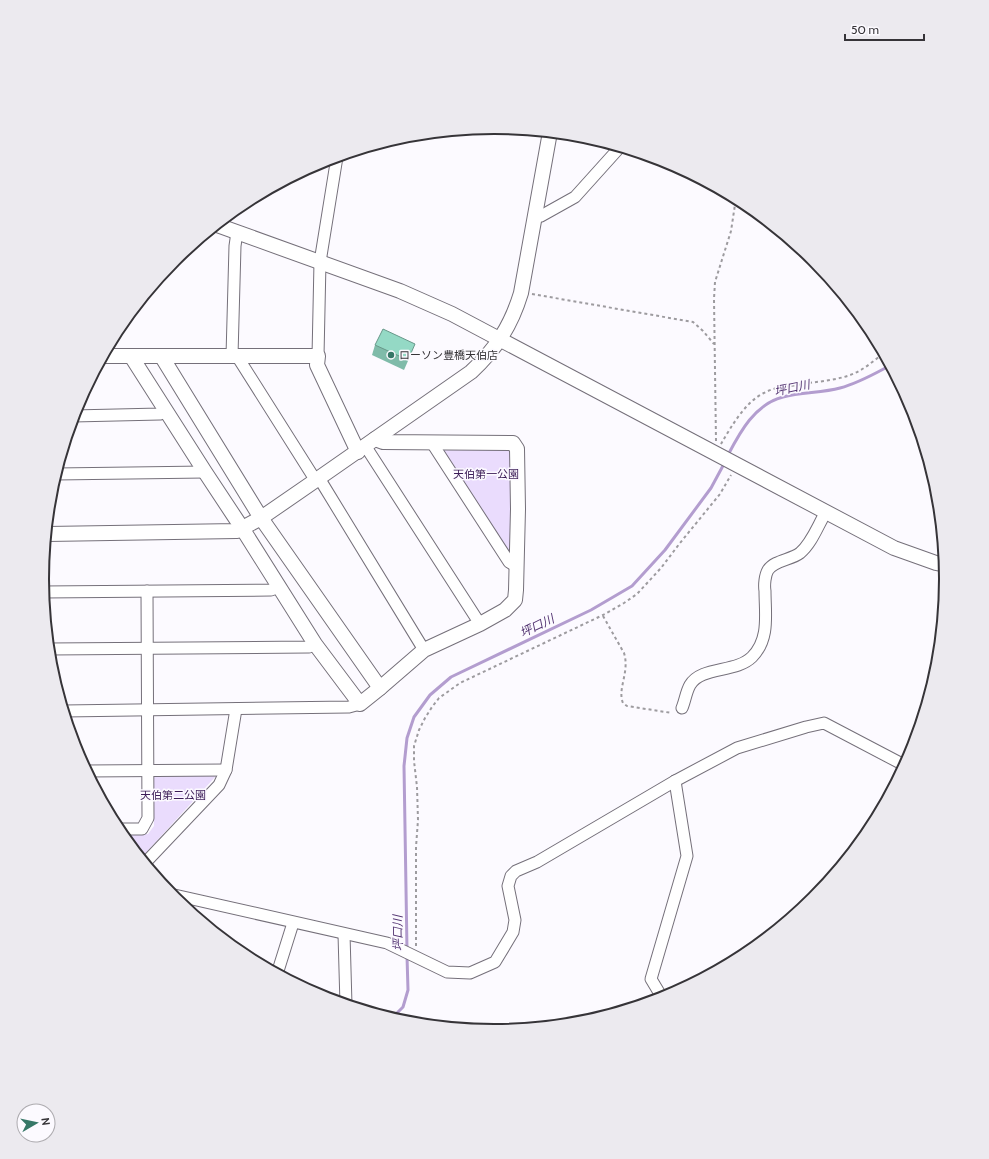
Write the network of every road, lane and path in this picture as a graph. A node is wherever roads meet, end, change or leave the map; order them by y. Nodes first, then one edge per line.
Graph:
1 (549, 138) edge
2 (616, 151) edge
3 (336, 164) edge
4 (735, 205) edge
5 (535, 217) junction
6 (222, 227) edge
7 (238, 232) junction
8 (320, 262) junction
9 (521, 293) junction
10 (500, 339) junction
11 (714, 345) junction
12 (110, 356) edge
13 (131, 356) junction
14 (234, 356) junction
15 (318, 356) junction
16 (880, 356) edge
17 (162, 357) junction
18 (166, 412) junction
19 (80, 416) edge
20 (432, 443) junction
21 (366, 446) junction
22 (716, 454) junction
23 (735, 464) junction
24 (205, 472) junction
25 (62, 474) edge
26 (318, 480) junction
27 (826, 512) junction
28 (261, 518) junction
29 (242, 528) junction
30 (52, 534) edge
31 (939, 564) edge
32 (517, 568) junction
33 (279, 587) junction
34 (147, 591) junction
35 (49, 592) edge
36 (603, 615) junction
37 (480, 624) junction
38 (315, 644) junction
39 (55, 649) edge
40 (148, 649) junction
41 (424, 650) junction
42 (380, 688) junction
43 (360, 704) junction
44 (682, 708) joint
45 (236, 709) junction
46 (148, 710) junction
47 (69, 711) edge
48 (900, 763) edge
49 (148, 770) junction
50 (226, 770) junction
51 (92, 771) edge
52 (674, 781) junction
53 (125, 829) edge
54 (148, 859) edge
55 (181, 897) edge
56 (294, 923) junction
57 (344, 934) junction
58 (414, 956) junction
59 (279, 969) edge
60 (659, 993) edge
61 (346, 999) edge

1 - 5 street
2 - 5 street
3 - 8 street
4 - 11 path
5 - 9 street
6 - 7 street
7 - 8 street
7 - 14 street
8 - 10 street
8 - 15 street
9 - 10 street
9 - 11 path
10 - 21 street
10 - 22 street
11 - 22 path
12 - 13 street
13 - 17 street
13 - 18 street
14 - 15 street
14 - 17 street
14 - 26 street
15 - 21 street
16 - 22 path
17 - 28 street
18 - 19 street
18 - 24 street
20 - 21 street
20 - 32 street
20 - 32 street
21 - 26 street
21 - 37 street
22 - 23 street
23 - 27 street
23 - 36 path
24 - 25 street
24 - 29 street
26 - 28 street
26 - 41 street
27 - 31 street
27 - 44 street
28 - 29 street
28 - 42 street
29 - 30 street
29 - 33 street
32 - 37 street
33 - 34 street
33 - 38 street
34 - 35 street
34 - 40 street
36 - 44 path
36 - 58 path
37 - 41 street
38 - 40 street
38 - 43 street
39 - 40 street
40 - 46 street
41 - 42 street
42 - 43 street
43 - 45 street
45 - 46 street
45 - 50 street
46 - 47 street
46 - 49 street
48 - 52 street
49 - 50 street
49 - 51 street
49 - 53 street
50 - 54 street
52 - 58 street
52 - 60 street
55 - 56 street
56 - 57 street
56 - 59 street
57 - 58 street
57 - 61 street

